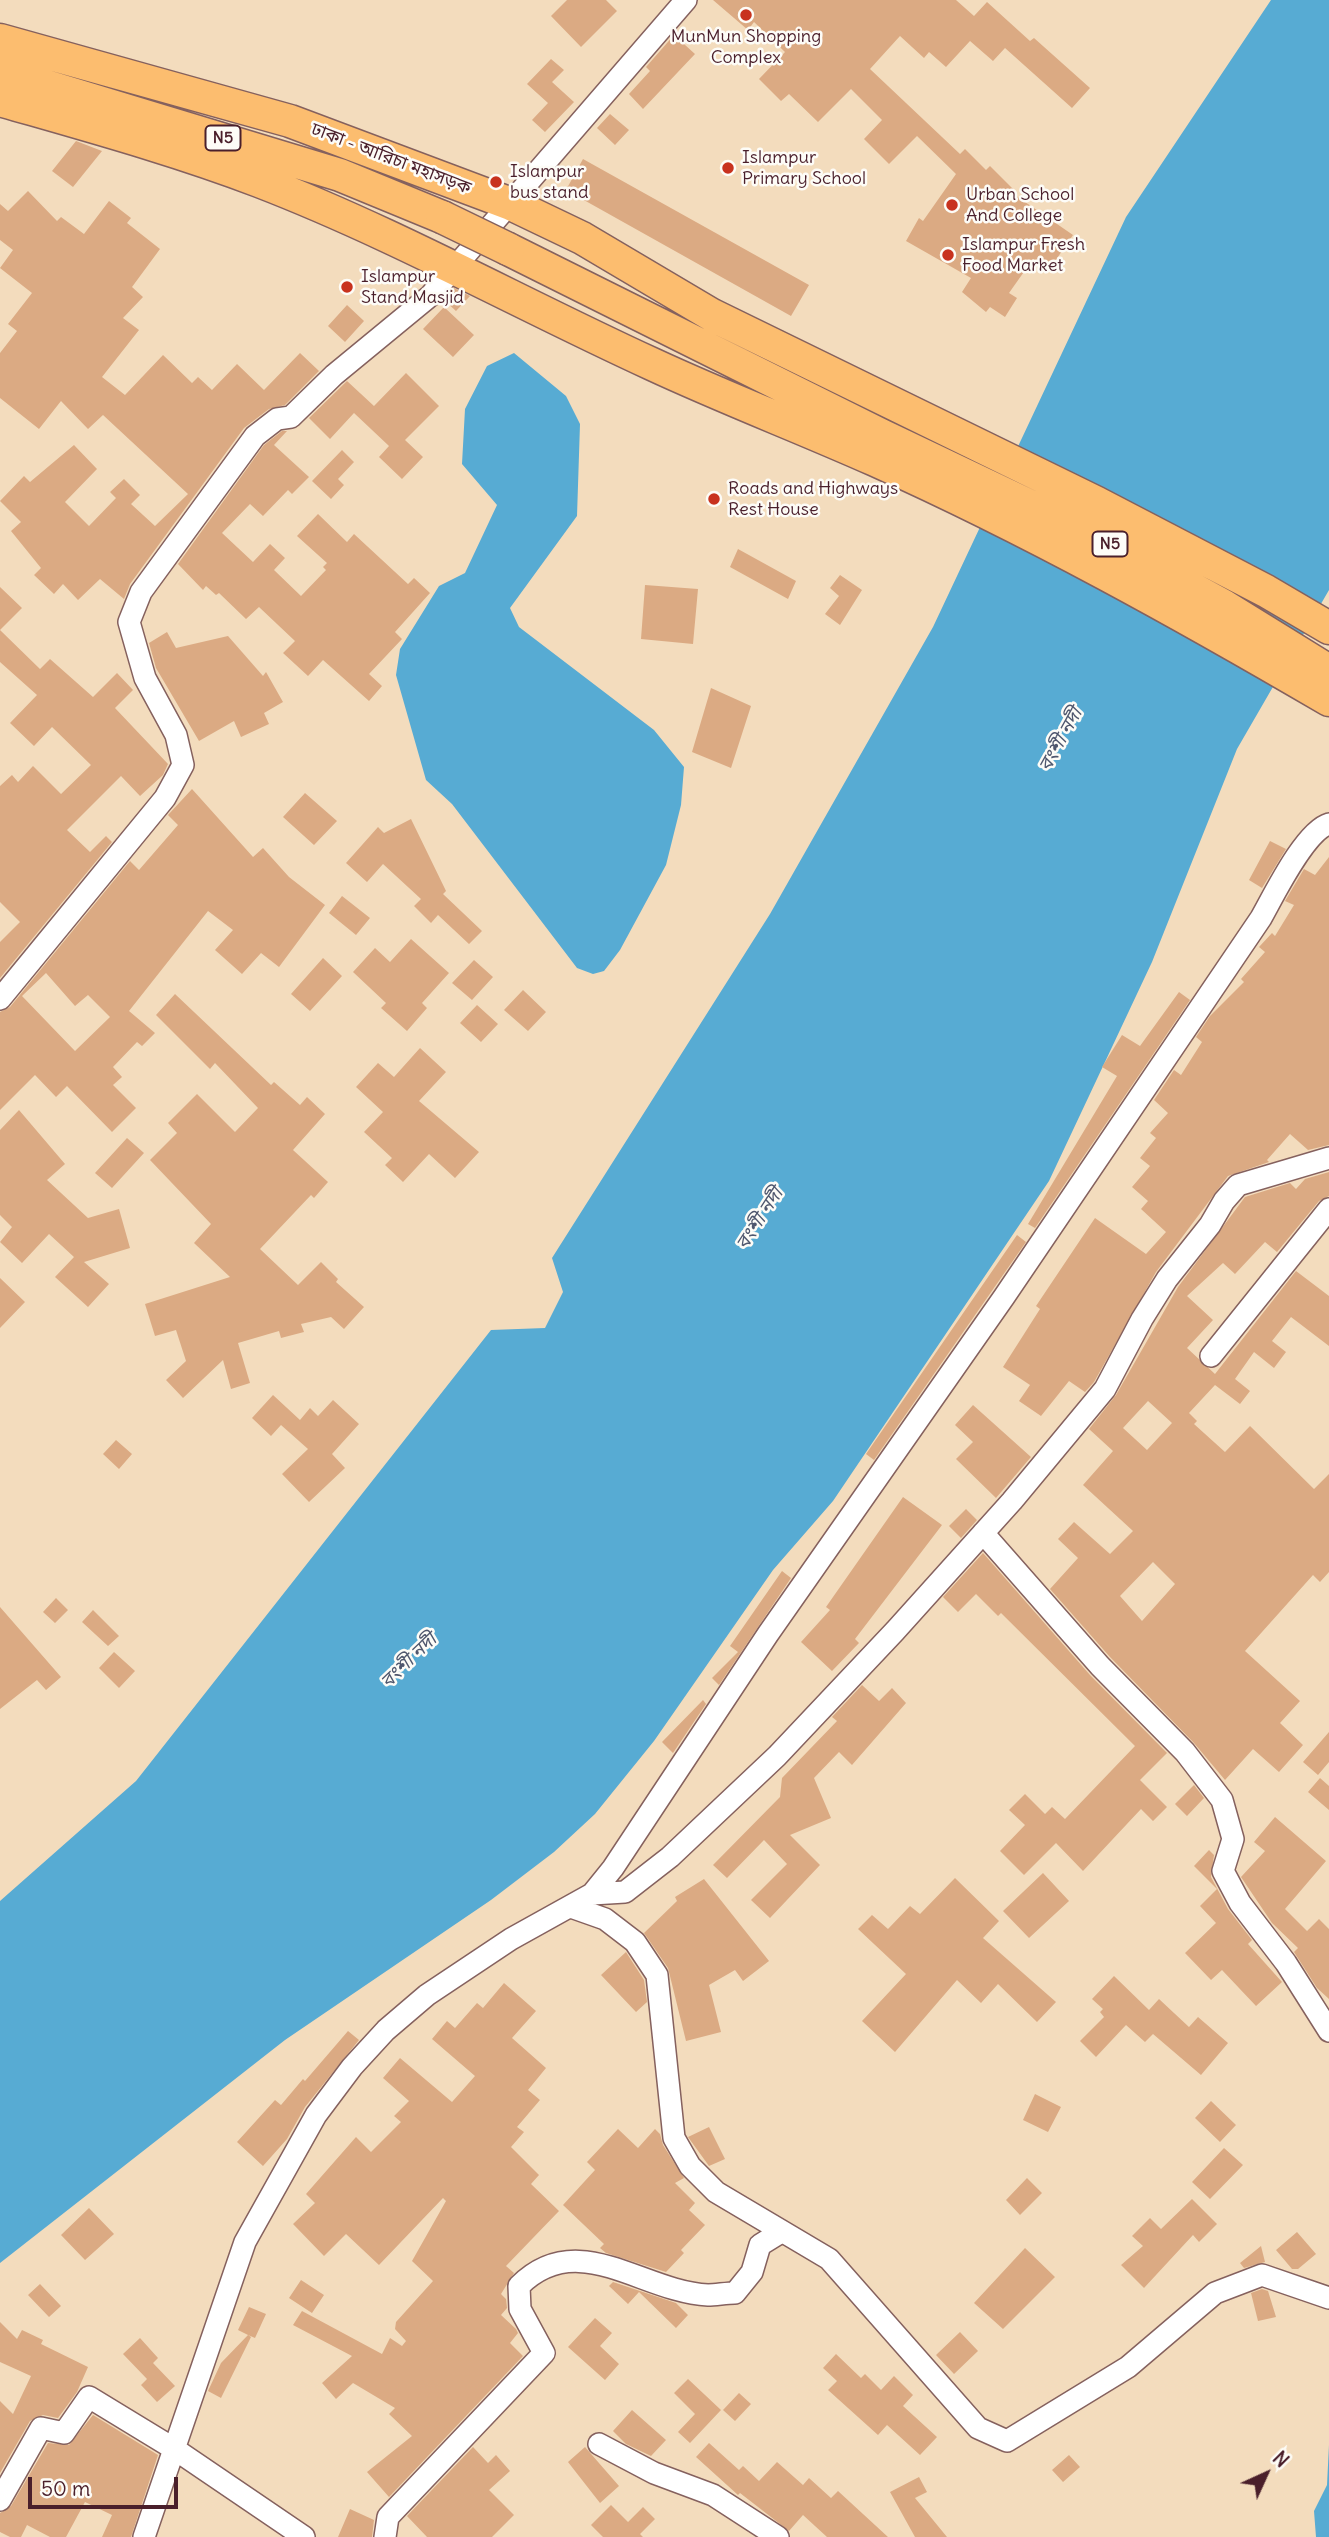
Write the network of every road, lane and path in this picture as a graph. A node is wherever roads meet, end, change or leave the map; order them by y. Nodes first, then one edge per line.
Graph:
1 (686, 0) edge
2 (0, 40) edge
3 (0, 72) edge
4 (0, 100) edge
5 (511, 204) junction
6 (455, 268) junction
7 (878, 448) junction
8 (1329, 628) edge
9 (1329, 671) edge
10 (1329, 701) edge
11 (1329, 824) edge
12 (0, 999) edge
13 (1329, 1158) edge
14 (1329, 1209) edge
15 (1211, 1356) dead end
16 (983, 1533) junction
17 (592, 1894) junction
18 (571, 1907) junction
19 (1329, 2031) edge
20 (781, 2232) junction
21 (1329, 2298) edge
22 (599, 2444) dead end
23 (176, 2450) junction
24 (0, 2500) edge
25 (144, 2537) edge
26 (304, 2537) edge
27 (385, 2537) edge
28 (778, 2537) edge

1 - 5 street
2 - 5 highway, ঢাকা - আরিচা মহাসড়ক / N5
3 - 7 highway, N5, bridge
4 - 6 highway, N5
5 - 6 street
5 - 8 highway, ঢাকা - আরিচা মহাসড়ক / N5
6 - 7 highway, N5
6 - 12 street
7 - 9 highway, N5
7 - 10 highway
11 - 17 street
13 - 16 street
14 - 15 street
16 - 17 street
16 - 19 street
17 - 18 street
18 - 20 street
18 - 23 street
20 - 21 street
20 - 27 street
22 - 28 street
23 - 24 street
23 - 25 street
23 - 26 street

